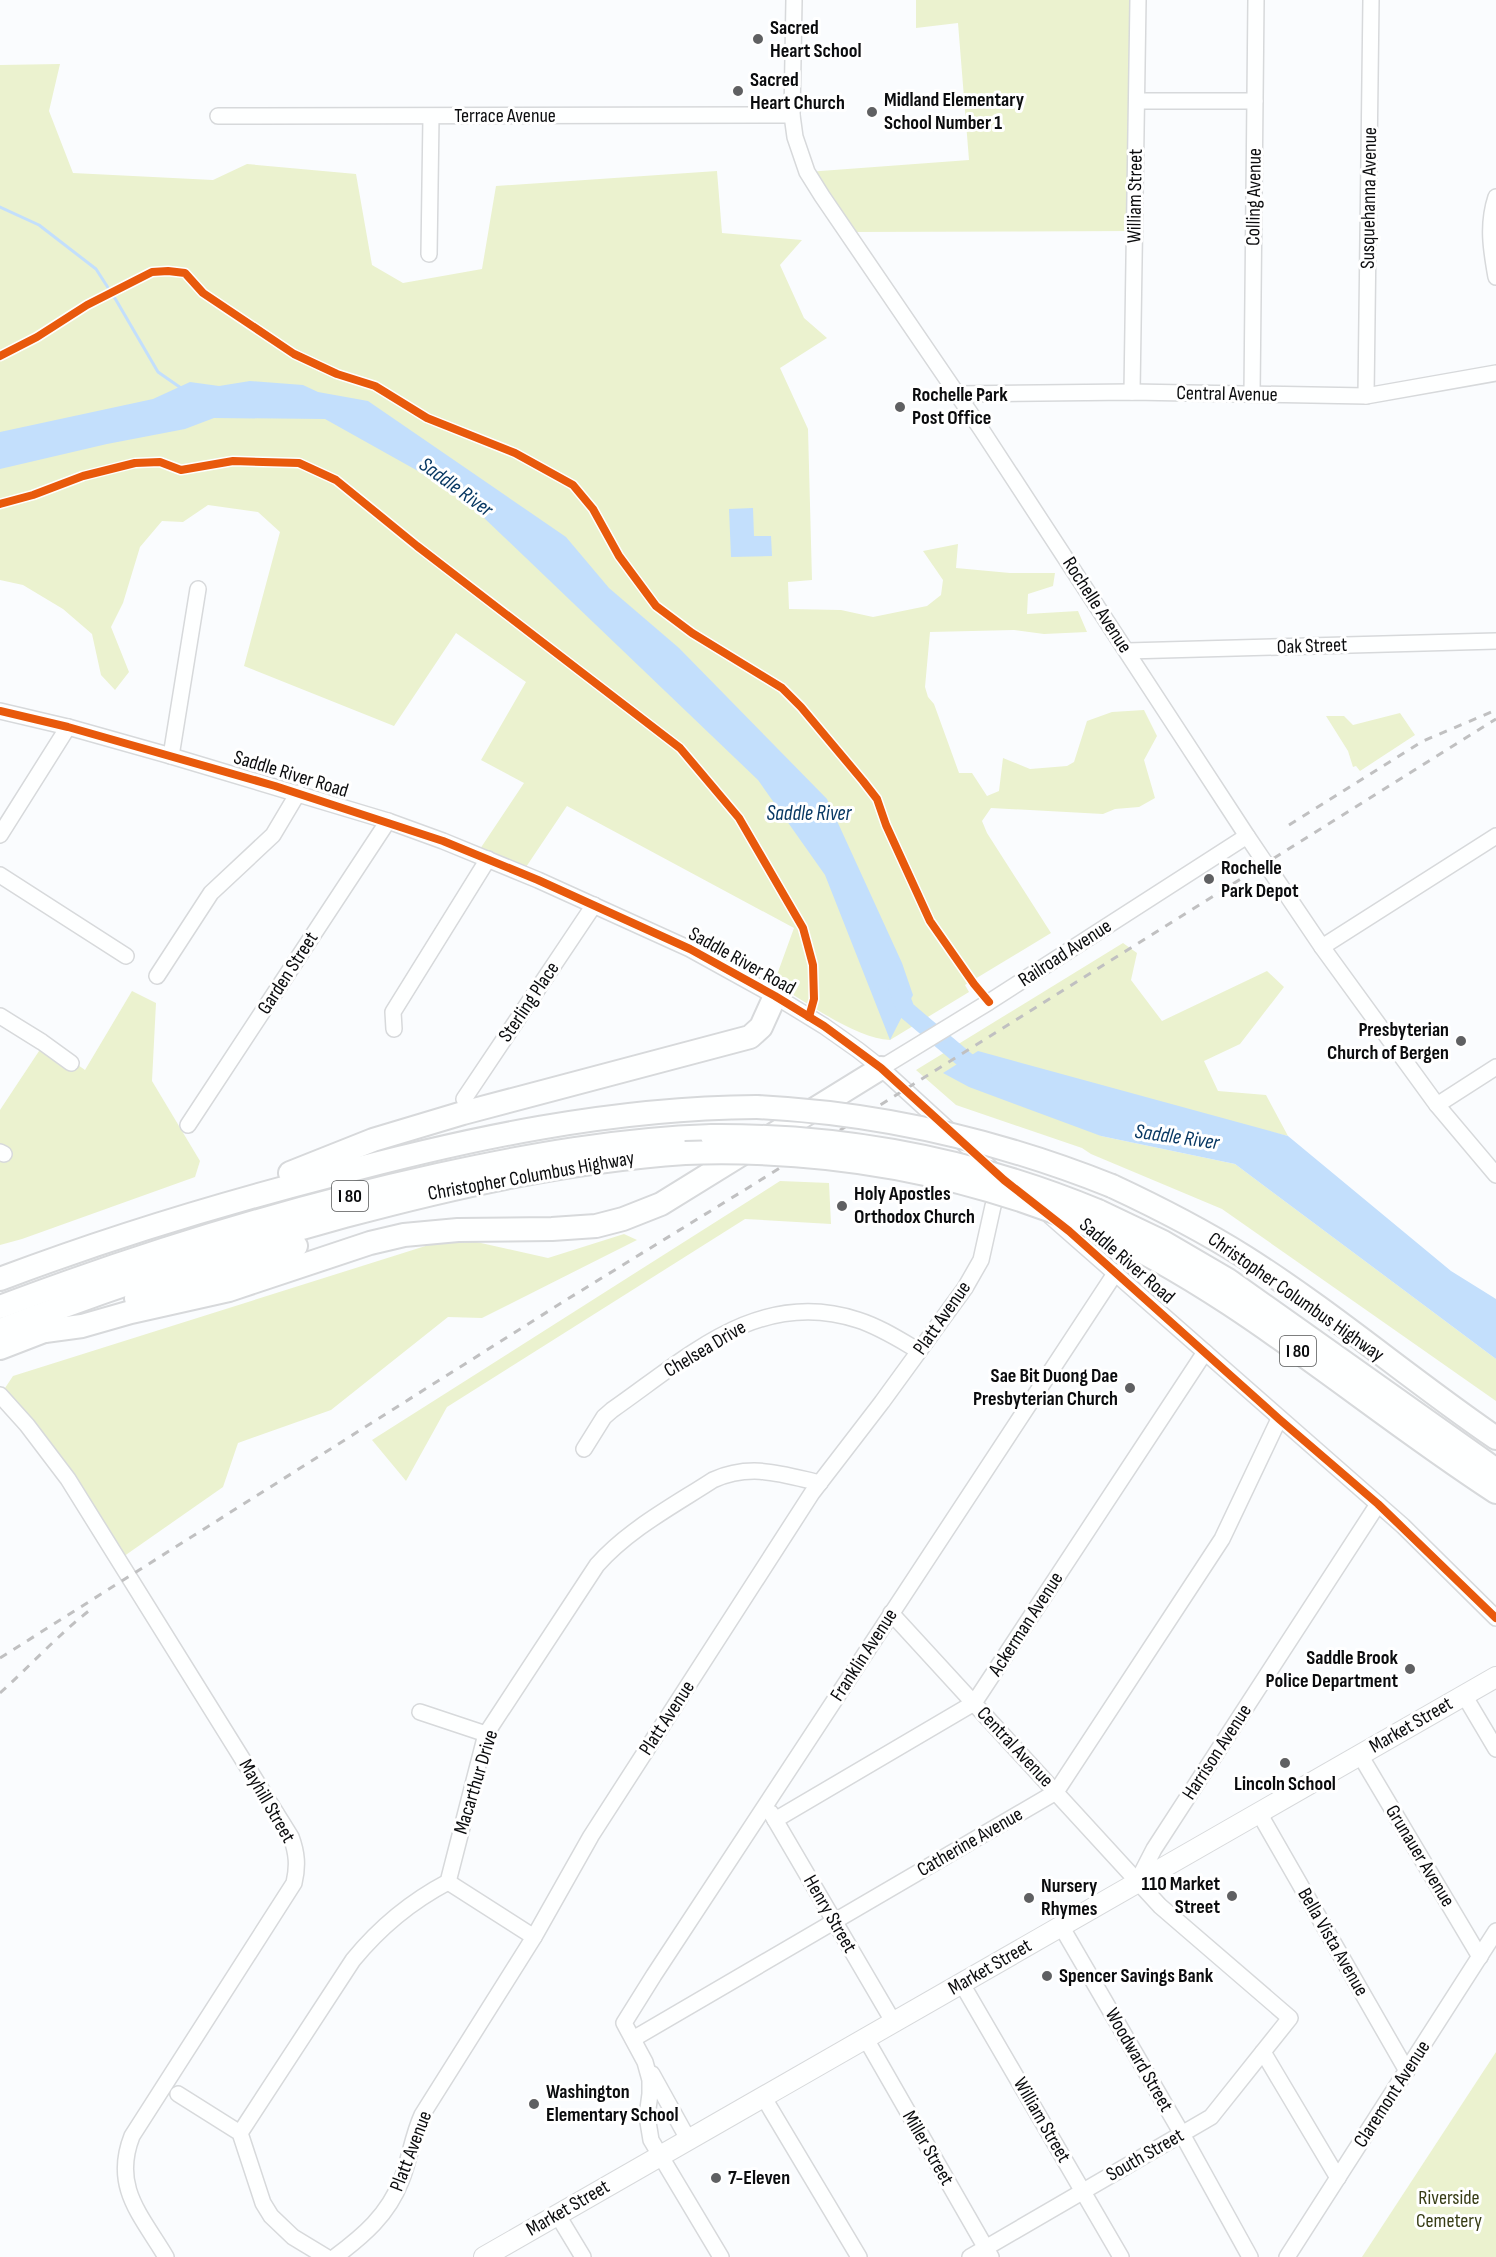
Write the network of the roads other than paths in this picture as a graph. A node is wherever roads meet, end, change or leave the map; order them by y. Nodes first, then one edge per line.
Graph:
1 (794, 0) edge
2 (1138, 0) edge
3 (1256, 0) edge
4 (1371, 0) edge
5 (1137, 101) junction
6 (1255, 101) junction
7 (792, 115) junction
8 (218, 116) dead end
9 (431, 117) junction
10 (1496, 197) edge
11 (429, 254) dead end
12 (1496, 277) edge
13 (1496, 373) edge
14 (1132, 392) junction
15 (956, 394) junction
16 (1252, 394) junction
17 (1366, 396) junction
18 (198, 589) dead end
19 (1496, 641) edge
20 (1127, 651) junction
21 (0, 711) edge
22 (68, 727) junction
23 (171, 756) junction
24 (298, 793) junction
25 (388, 821) junction
26 (0, 835) edge
27 (1247, 836) junction
28 (1496, 836) edge
29 (488, 859) junction
30 (0, 875) edge
31 (594, 905) junction
32 (1322, 947) junction
33 (126, 956) dead end
34 (157, 976) dead end
35 (776, 996) junction
36 (0, 1016) edge
37 (394, 1029) dead end
38 (71, 1064) dead end
39 (1496, 1067) edge
40 (881, 1068) junction
41 (464, 1099) dead end
42 (1437, 1105) junction
43 (188, 1125) dead end
44 (528, 1173) junction
45 (1496, 1175) edge
46 (1004, 1180) junction
47 (181, 1217) junction
48 (1094, 1219) junction
49 (1116, 1272) junction
50 (0, 1279) edge
51 (0, 1307) edge
52 (0, 1330) edge
53 (45, 1331) junction
54 (0, 1348) edge
55 (920, 1351) junction
56 (1205, 1352) junction
57 (0, 1395) edge
58 (1279, 1419) junction
59 (1496, 1438) edge
60 (584, 1449) dead end
61 (1496, 1470) edge
62 (820, 1483) junction
63 (1496, 1492) edge
64 (1378, 1504) junction
65 (891, 1613) junction
66 (1496, 1618) edge
67 (1496, 1677) edge
68 (1464, 1695) junction
69 (974, 1703) junction
70 (420, 1712) dead end
71 (486, 1734) junction
72 (1496, 1749) edge
73 (1360, 1755) junction
74 (1056, 1792) junction
75 (766, 1804) junction
76 (1259, 1813) junction
77 (775, 1820) junction
78 (1137, 1881) junction
79 (448, 1882) junction
80 (835, 1921) junction
81 (1061, 1926) junction
82 (1496, 1932) edge
83 (534, 1937) junction
84 (1480, 1957) junction
85 (962, 1984) junction
86 (1290, 2018) joint
87 (894, 2023) junction
88 (633, 2039) junction
89 (866, 2039) junction
90 (1263, 2052) junction
91 (645, 2061) junction
92 (1407, 2071) junction
93 (178, 2094) dead end
94 (764, 2097) junction
95 (240, 2133) junction
96 (1182, 2134) junction
97 (688, 2139) junction
98 (659, 2156) junction
99 (1338, 2178) junction
100 (1083, 2191) junction
101 (557, 2214) junction
102 (988, 2252) edge
103 (166, 2257) edge
104 (326, 2257) edge
105 (335, 2257) edge
106 (484, 2257) edge
107 (583, 2257) edge
108 (721, 2257) edge
109 (859, 2257) edge
110 (970, 2257) edge
111 (1121, 2257) edge
112 (1250, 2257) edge
113 (1287, 2257) edge

1 - 7 street, Rochelle Avenue
2 - 5 street, William Street
3 - 6 street, Colling Avenue
4 - 17 street, Susquehanna Avenue
5 - 6 street
5 - 14 street, William Street
6 - 16 street, Colling Avenue
7 - 9 street, Terrace Avenue
7 - 15 street, Rochelle Avenue
8 - 9 street, Terrace Avenue
9 - 11 street
10 - 12 street
13 - 17 street, Central Avenue
14 - 15 street, Central Avenue
14 - 16 street, Central Avenue
15 - 20 street, Rochelle Avenue
16 - 17 street, Central Avenue
18 - 23 street
19 - 20 street, Oak Street
20 - 27 street, Rochelle Avenue
21 - 22 street, Saddle River Road
22 - 23 street, Saddle River Road
22 - 26 street
23 - 24 street, Saddle River Road
24 - 25 street, Saddle River Road
24 - 34 street
25 - 29 street, Saddle River Road
25 - 43 street, Garden Street
27 - 32 street, Rochelle Avenue
27 - 40 street, Railroad Avenue
28 - 32 street
29 - 31 street, Saddle River Road
29 - 37 street
30 - 33 street
31 - 35 street, Saddle River Road
31 - 41 street, Sterling Place
32 - 42 street, Rochelle Avenue
35 - 40 street, Saddle River Road
35 - 47 highway
36 - 38 street
39 - 42 street
40 - 46 street, Saddle River Road
40 - 53 highway
42 - 45 street, Rochelle Avenue
44 - 48 highway, Christopher Columbus Highway / I 80, bridge
44 - 52 highway, Christopher Columbus Highway / I 80
44 - 53 highway
46 - 49 street, Saddle River Road
46 - 55 street, Platt Avenue
47 - 50 highway, Christopher Columbus Highway / I 80
47 - 59 highway, Christopher Columbus Highway / I 80, bridge
48 - 51 highway, Christopher Columbus Highway / I 80, bridge
48 - 61 highway, Christopher Columbus Highway / I 80
48 - 63 highway, Christopher Columbus Highway / I 80
49 - 56 street, Saddle River Road
49 - 65 street, Franklin Avenue
53 - 54 highway
55 - 60 street, Chelsea Drive
55 - 62 street, Platt Avenue
56 - 58 street, Saddle River Road
56 - 69 street, Ackerman Avenue
57 - 103 street, Mayhill Street
58 - 64 street, Saddle River Road
58 - 74 street, Catherine Avenue
62 - 71 street, Macarthur Drive
62 - 83 street, Platt Avenue
64 - 66 street, Saddle River Road
64 - 78 street, Harrison Avenue
65 - 69 street, Central Avenue
65 - 75 street, Franklin Avenue
67 - 68 main road, Market Street
68 - 72 street
68 - 73 main road, Market Street
69 - 74 street, Central Avenue
69 - 77 street, Ackerman Avenue
70 - 71 street
71 - 79 street, Macarthur Drive
73 - 76 main road, Market Street
73 - 84 street, Grunauer Avenue
74 - 78 street, Central Avenue
74 - 80 street, Catherine Avenue
75 - 77 street, Henry Street
75 - 88 street, Franklin Avenue
76 - 78 main road, Market Street
76 - 92 street, Bella Vista Avenue
77 - 80 street, Henry Street
78 - 81 main road, Market Street
78 - 86 street, Central Avenue
79 - 83 street
79 - 95 street
80 - 87 street, Henry Street
80 - 88 street, Catherine Avenue
81 - 85 main road, Market Street
81 - 96 street, Woodward Street
82 - 84 street, Claremont Avenue
83 - 105 street, Platt Avenue
84 - 92 street, Claremont Avenue
85 - 87 main road, Market Street
85 - 100 street, William Street
86 - 90 street, South Street
87 - 89 main road, Market Street
88 - 91 street
89 - 94 main road, Market Street
89 - 102 street, Miller Street
90 - 96 street, South Street
90 - 99 street
91 - 97 street
91 - 98 street
92 - 99 street, Claremont Avenue
93 - 95 street
94 - 97 main road, Market Street
94 - 109 street
95 - 104 street
96 - 100 street, South Street
96 - 112 street, Woodward Street
97 - 98 main road, Market Street
98 - 101 main road, Market Street
98 - 108 street
99 - 113 street, Claremont Avenue
100 - 102 street, South Street
100 - 111 street, William Street
101 - 106 main road, Market Street
101 - 107 street
102 - 110 street, South Street

